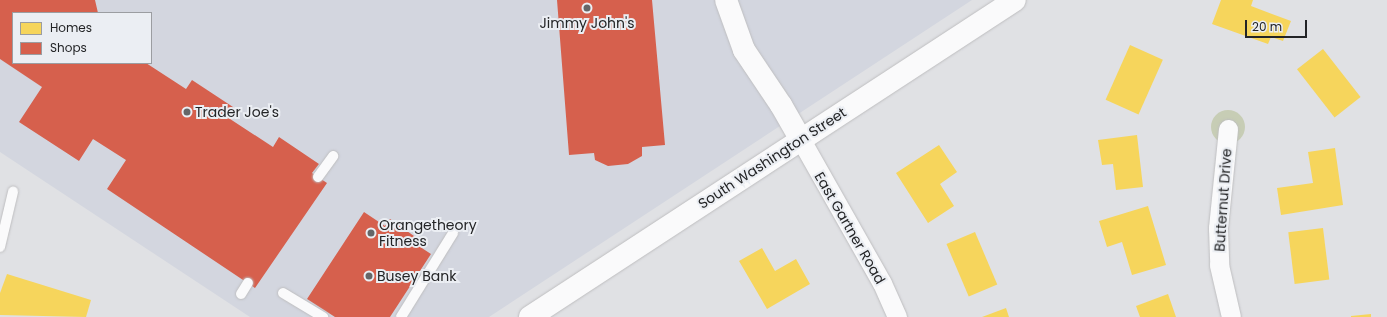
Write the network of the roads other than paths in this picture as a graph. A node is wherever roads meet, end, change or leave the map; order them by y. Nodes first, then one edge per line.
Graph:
1 (726, 0) edge
2 (1014, 0) edge
3 (1228, 129) dead end
4 (801, 140) junction
5 (332, 156) dead end
6 (318, 177) dead end
7 (13, 192) dead end
8 (453, 233) dead end
9 (0, 247) edge
10 (248, 283) dead end
11 (283, 292) dead end
12 (241, 294) dead end
13 (323, 317) edge
14 (401, 317) edge
15 (530, 317) edge
16 (897, 317) edge
17 (1232, 317) edge

1 - 4 main road
2 - 4 main road, South Washington Street
3 - 17 street, Butternut Drive
4 - 15 main road, South Washington Street
4 - 16 street, East Gartner Road
5 - 6 lane
7 - 9 lane
8 - 14 lane
10 - 12 lane
11 - 13 lane

